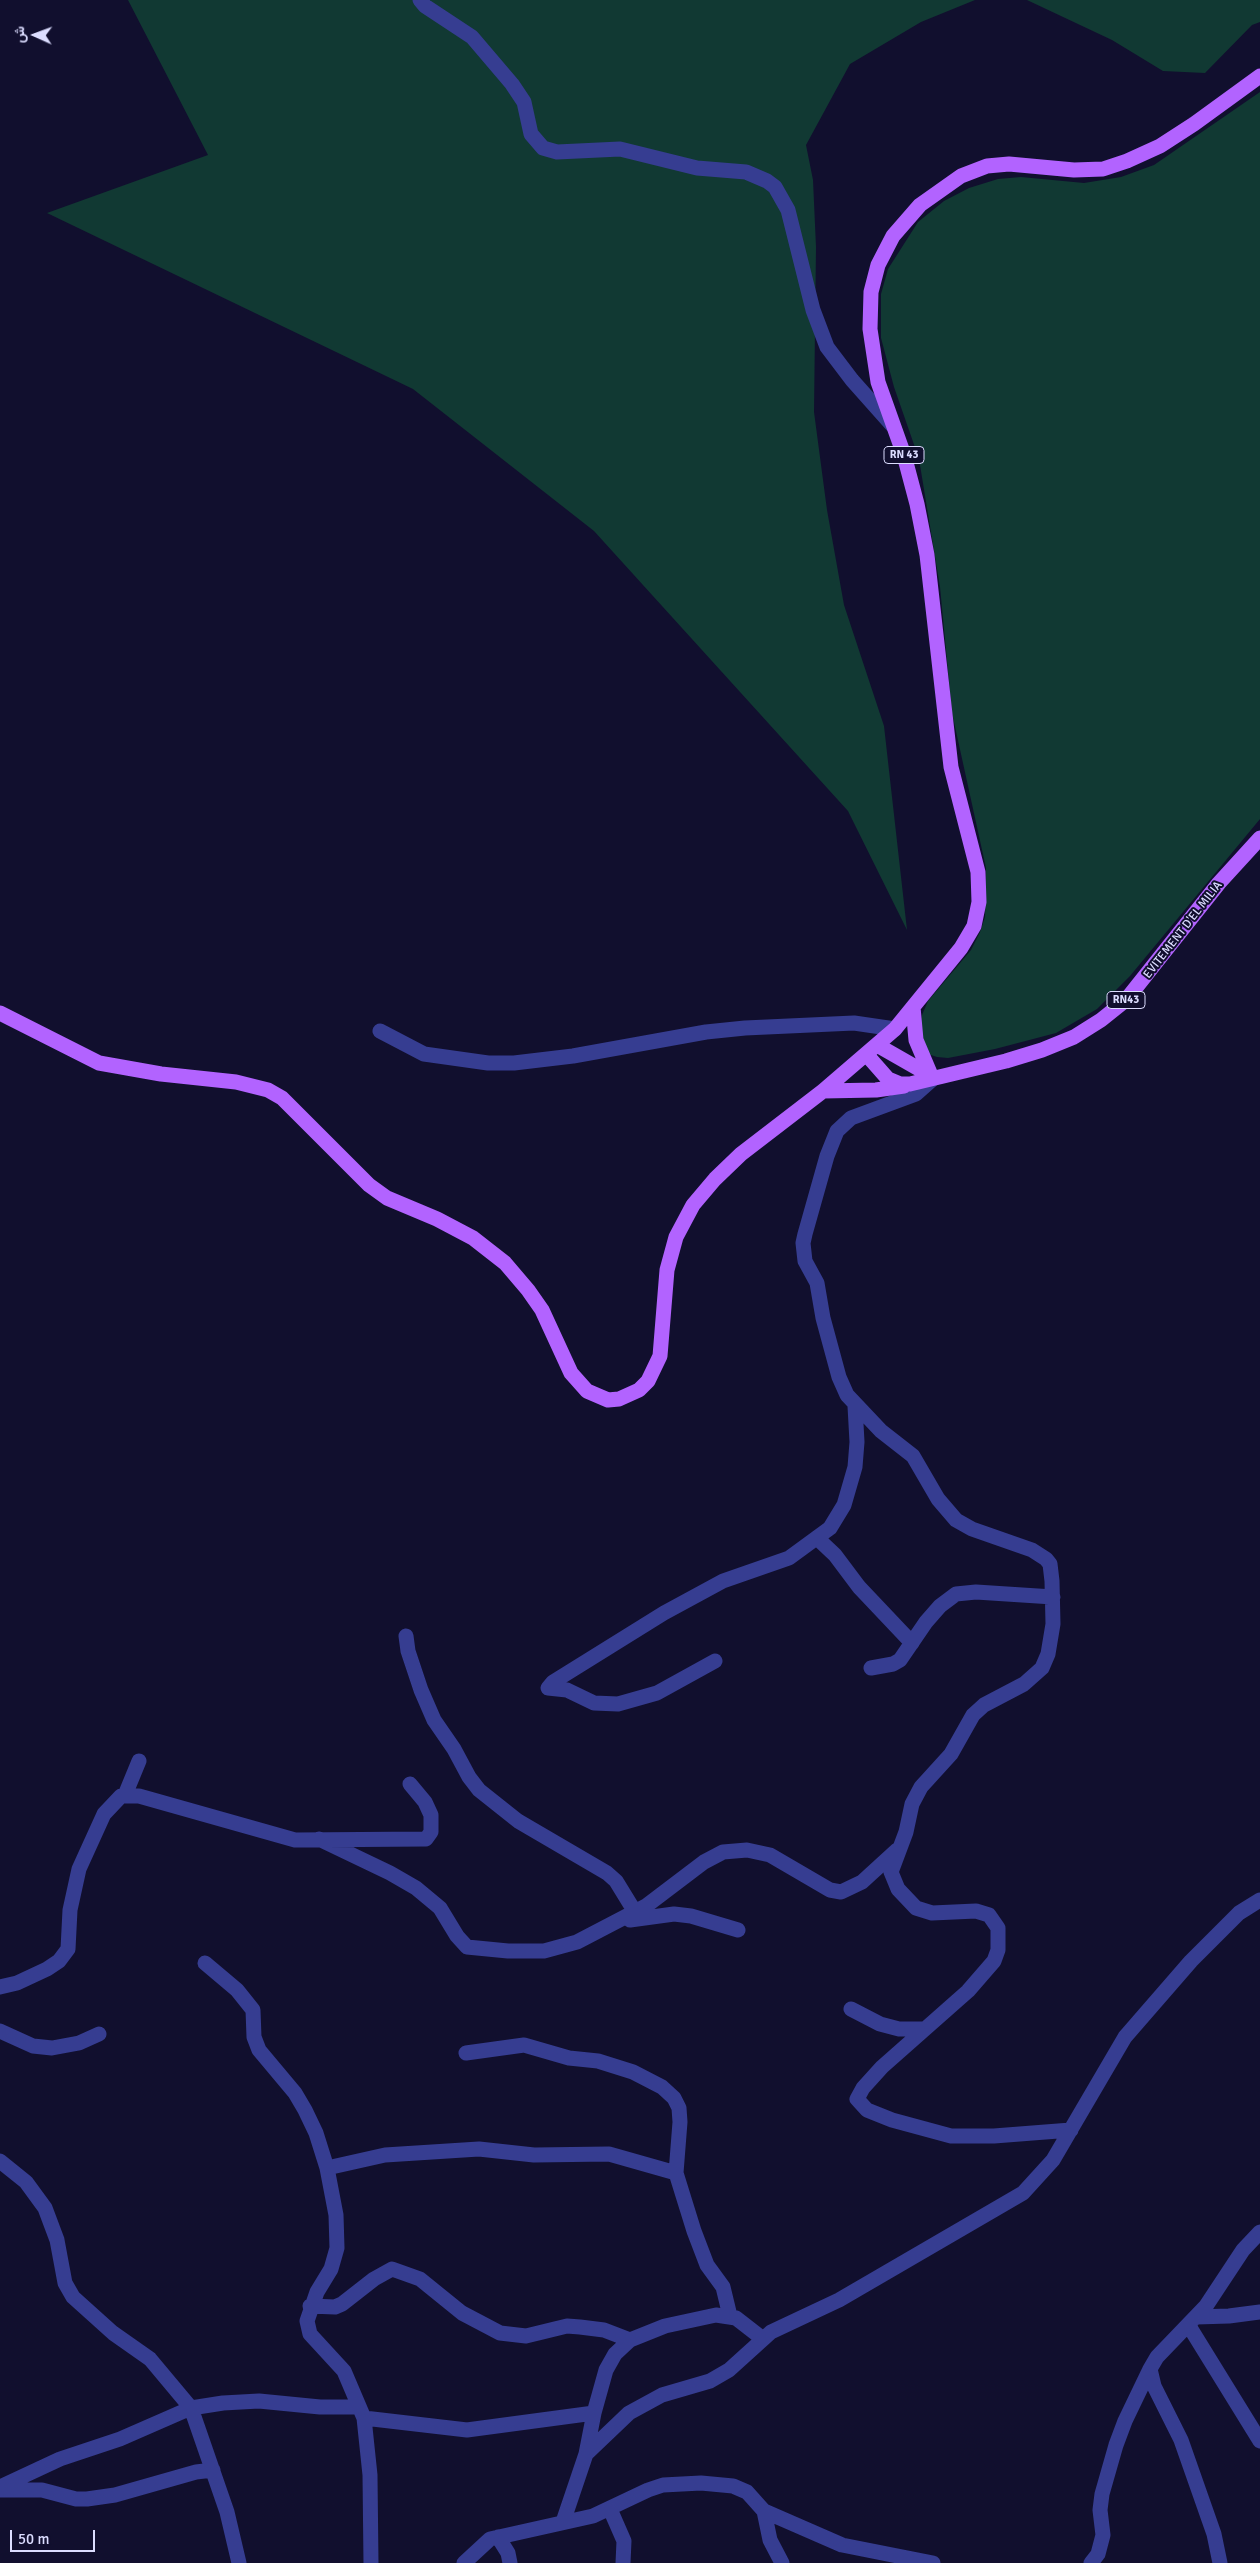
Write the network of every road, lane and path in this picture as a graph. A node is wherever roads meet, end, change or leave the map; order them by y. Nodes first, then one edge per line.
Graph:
1 (420, 0) edge
2 (1260, 76) edge
3 (892, 425) junction
4 (1260, 838) edge
5 (913, 1007) junction
6 (0, 1013) edge
7 (895, 1029) junction
8 (380, 1031) dead end
9 (871, 1049) junction
10 (932, 1076) junction
11 (910, 1084) junction
12 (823, 1091) junction
13 (855, 1406) junction
14 (817, 1538) junction
15 (1053, 1596) junction
16 (406, 1636) dead end
17 (912, 1643) junction
18 (715, 1661) dead end
19 (871, 1668) dead end
20 (139, 1761) dead end
21 (410, 1784) dead end
22 (125, 1795) junction
23 (319, 1839) junction
24 (901, 1845) junction
25 (1260, 1900) edge
26 (635, 1912) junction
27 (617, 1922) junction
28 (738, 1930) dead end
29 (205, 1963) dead end
30 (0, 1987) edge
31 (851, 2008) dead end
32 (923, 2030) junction
33 (0, 2031) edge
34 (99, 2034) dead end
35 (466, 2053) dead end
36 (1071, 2130) junction
37 (0, 2160) edge
38 (327, 2168) junction
39 (676, 2173) junction
40 (1260, 2232) edge
41 (310, 2306) junction
42 (1260, 2312) edge
43 (730, 2316) junction
44 (1192, 2321) junction
45 (763, 2339) junction
46 (630, 2340) junction
47 (1150, 2369) junction
48 (191, 2408) junction
49 (362, 2412) junction
50 (594, 2413) junction
51 (1260, 2441) edge
52 (586, 2454) junction
53 (212, 2470) junction
54 (0, 2489) edge
55 (610, 2509) junction
56 (764, 2511) junction
57 (563, 2522) junction
58 (498, 2537) junction
59 (239, 2563) edge
60 (371, 2563) edge
61 (464, 2563) edge
62 (510, 2563) edge
63 (623, 2563) edge
64 (782, 2563) edge
65 (933, 2563) edge
66 (1091, 2563) edge
67 (1220, 2563) edge

1 - 3 street
2 - 3 main road, RN 43
3 - 5 main road, RN 43
4 - 10 main road, EVITEMENT D'EL MILIA / RN43
5 - 7 main road, RN 43
5 - 10 main road
6 - 12 main road
7 - 8 street
7 - 9 main road, RN 43
9 - 10 main road
9 - 11 main road
9 - 12 main road
10 - 11 main road, EVITEMENT D'EL MILIA
10 - 13 street
11 - 12 main road, EVITEMENT D'EL MILIA
13 - 14 street
13 - 15 street
14 - 17 street
14 - 18 street
15 - 17 street
15 - 24 street
16 - 26 street
17 - 19 street
20 - 22 street
21 - 23 street
22 - 23 street
22 - 30 street
23 - 27 street
24 - 26 street
24 - 32 street
25 - 36 street
26 - 27 street
27 - 28 street
29 - 38 street
31 - 32 street
32 - 36 street
33 - 34 street
35 - 39 street
36 - 45 street
37 - 48 street
38 - 39 street
38 - 41 street
39 - 43 street
40 - 44 street
41 - 46 street
41 - 49 street
42 - 44 street
43 - 45 street
43 - 46 street
44 - 47 street
44 - 51 street
45 - 52 street
46 - 50 street
47 - 66 street
47 - 67 street
48 - 49 street
48 - 53 street
48 - 54 street
49 - 50 street
49 - 60 street
50 - 52 street
52 - 57 street
53 - 54 street
53 - 59 street
55 - 56 street
55 - 57 street
55 - 63 street
56 - 64 street
56 - 65 street
57 - 58 street
58 - 61 street
58 - 62 street

